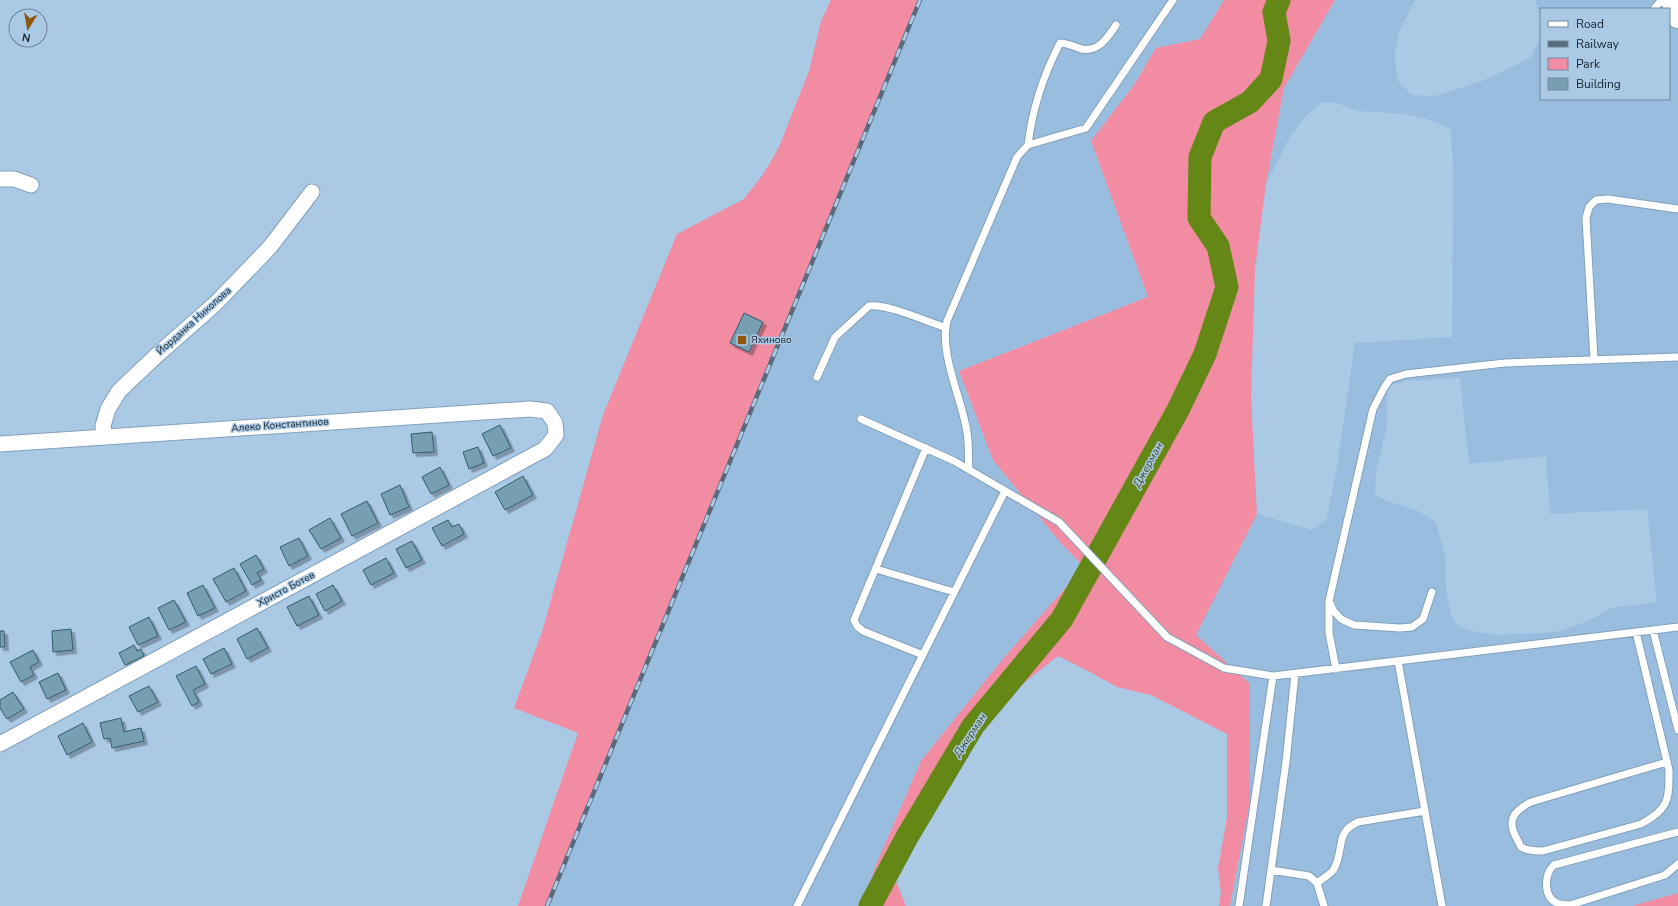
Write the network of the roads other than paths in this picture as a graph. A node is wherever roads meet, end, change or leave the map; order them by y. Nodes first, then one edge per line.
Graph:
1 (1173, 0) edge
2 (1669, 0) edge
3 (1672, 0) edge
4 (1655, 8) edge
5 (1678, 17) edge
6 (1116, 25) dead end
7 (1028, 145) junction
8 (0, 179) edge
9 (31, 185) dead end
10 (312, 192) dead end
11 (1678, 209) edge
12 (946, 328) junction
13 (1678, 357) edge
14 (1594, 359) junction
15 (817, 377) dead end
16 (861, 419) dead end
17 (555, 423) joint
18 (104, 437) junction
19 (0, 444) edge
20 (926, 448) junction
21 (968, 469) junction
22 (1005, 491) junction
23 (876, 569) junction
24 (954, 592) junction
25 (1432, 592) dead end
26 (1329, 601) junction
27 (1678, 627) edge
28 (1653, 630) junction
29 (1636, 632) junction
30 (923, 655) junction
31 (1398, 662) junction
32 (1336, 669) junction
33 (1295, 674) junction
34 (1273, 676) junction
35 (1678, 730) edge
36 (0, 743) edge
37 (1667, 762) junction
38 (1425, 811) junction
39 (1678, 832) edge
40 (1678, 864) edge
41 (1271, 870) junction
42 (1317, 883) junction
43 (798, 906) edge
44 (1239, 906) edge
45 (1266, 906) edge
46 (1324, 906) edge
47 (1442, 906) edge

1 - 7 lane
2 - 4 lane
3 - 5 main road
6 - 7 lane
7 - 12 lane
8 - 9 street
10 - 18 street, Йорданка Николова
11 - 14 lane
12 - 15 lane
12 - 21 lane
13 - 14 lane
14 - 26 lane
16 - 20 lane
17 - 18 street, Алеко Константинов
17 - 36 street, Христо Ботев
18 - 19 street, Алеко Константинов
20 - 21 lane
20 - 23 lane
21 - 22 lane
22 - 24 lane
22 - 34 lane
23 - 24 lane
23 - 30 lane
24 - 30 lane
25 - 26 lane
26 - 32 lane
27 - 28 lane
28 - 29 lane
28 - 35 lane
29 - 31 lane
29 - 37 lane
30 - 43 lane
31 - 32 lane
31 - 38 lane
32 - 33 lane
33 - 34 lane
33 - 41 lane
34 - 44 lane
37 - 37 lane
38 - 42 lane
38 - 47 lane
39 - 40 lane
41 - 42 lane
41 - 45 lane
42 - 46 lane

